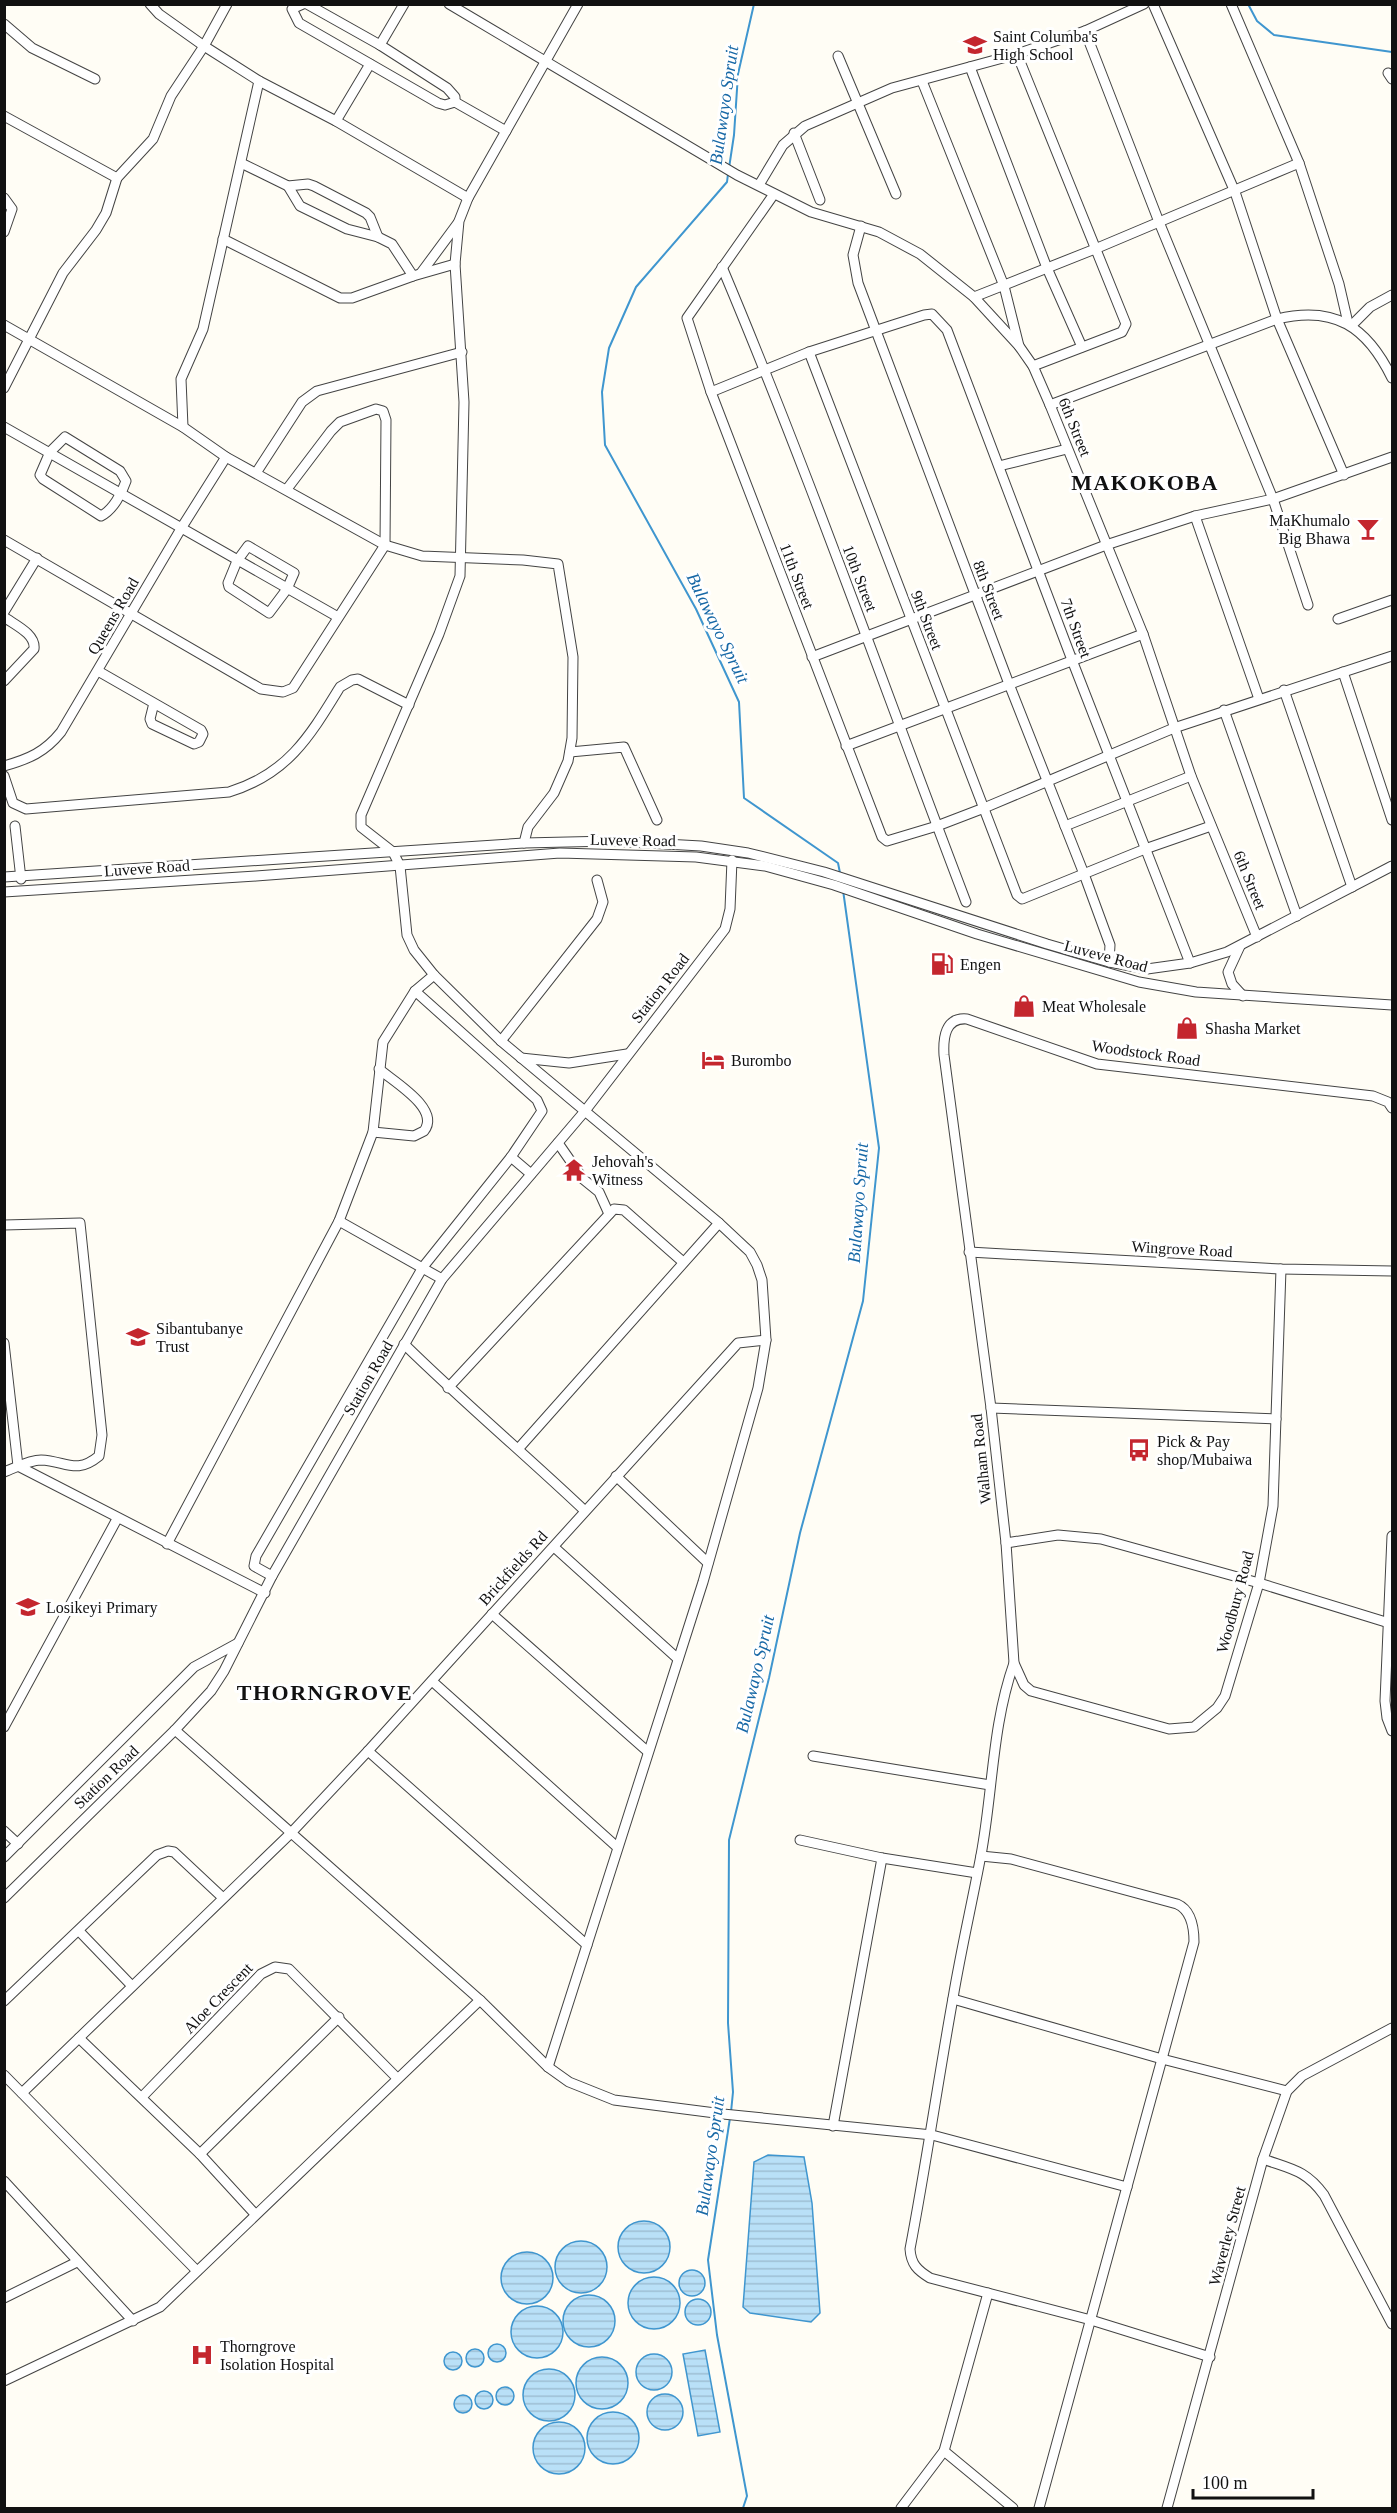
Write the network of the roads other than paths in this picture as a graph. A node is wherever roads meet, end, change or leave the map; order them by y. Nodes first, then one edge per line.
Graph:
1 (150, 4) edge
2 (227, 4) edge
3 (305, 4) edge
4 (404, 4) edge
5 (449, 4) edge
6 (579, 4) edge
7 (1144, 4) edge
8 (1153, 4) edge
9 (1231, 4) edge
10 (289, 7) edge
11 (463, 8) edge
12 (4, 24) edge
13 (1085, 31) junction
14 (380, 45) junction
15 (204, 46) junction
16 (1017, 54) junction
17 (838, 56) dead end
18 (545, 62) junction
19 (370, 64) junction
20 (970, 67) junction
21 (94, 79) dead end
22 (259, 81) junction
23 (922, 81) junction
24 (858, 101) junction
25 (455, 102) junction
26 (4, 116) edge
27 (336, 121) junction
28 (506, 131) junction
29 (794, 133) junction
30 (241, 163) junction
31 (1299, 163) junction
32 (117, 178) junction
33 (759, 185) junction
34 (288, 186) junction
35 (1235, 192) junction
36 (774, 194) junction
37 (896, 194) dead end
38 (4, 198) edge
39 (468, 198) junction
40 (820, 200) dead end
41 (459, 221) junction
42 (1159, 222) junction
43 (861, 226) junction
44 (4, 232) edge
45 (378, 237) junction
46 (223, 239) junction
47 (1095, 249) junction
48 (455, 264) junction
49 (722, 267) junction
50 (1047, 268) junction
51 (417, 275) junction
52 (1004, 286) junction
53 (1392, 295) edge
54 (974, 297) junction
55 (1277, 319) junction
56 (1350, 324) junction
57 (4, 325) edge
58 (874, 331) junction
59 (30, 339) junction
60 (1210, 345) junction
61 (1019, 346) junction
62 (1082, 347) junction
63 (462, 352) junction
64 (809, 352) junction
65 (1033, 366) junction
66 (765, 370) junction
67 (1392, 378) edge
68 (4, 388) edge
69 (711, 393) junction
70 (1050, 405) junction
71 (4, 427) edge
72 (183, 427) junction
73 (1067, 449) junction
74 (50, 452) junction
75 (226, 457) junction
76 (1392, 457) edge
77 (999, 465) junction
78 (256, 473) junction
79 (1344, 475) junction
80 (287, 489) junction
81 (122, 492) junction
82 (1273, 499) junction
83 (1195, 516) junction
84 (182, 526) junction
85 (4, 540) edge
86 (385, 545) junction
87 (1107, 545) junction
88 (37, 558) junction
89 (461, 559) junction
90 (237, 561) junction
91 (1040, 570) junction
92 (287, 589) junction
93 (975, 595) junction
94 (1392, 603) edge
95 (1308, 605) dead end
96 (4, 612) edge
97 (131, 614) junction
98 (4, 617) edge
99 (338, 617) junction
100 (1338, 619) dead end
101 (910, 620) junction
102 (1143, 634) junction
103 (866, 636) junction
104 (1392, 656) edge
105 (812, 657) junction
106 (1072, 660) junction
107 (98, 671) junction
108 (1342, 672) junction
109 (4, 681) edge
110 (1009, 684) junction
111 (1284, 690) junction
112 (1259, 699) junction
113 (154, 703) junction
114 (409, 705) junction
115 (944, 709) junction
116 (1224, 710) junction
117 (901, 725) junction
118 (1174, 728) junction
119 (846, 746) junction
120 (570, 752) junction
121 (1108, 755) junction
122 (4, 766) edge
123 (4, 776) edge
124 (1191, 776) junction
125 (1048, 780) junction
126 (1128, 802) junction
127 (984, 808) junction
128 (657, 820) dead end
129 (1392, 820) edge
130 (15, 826) dead end
131 (937, 826) junction
132 (1065, 826) junction
133 (1211, 826) junction
134 (524, 843) junction
135 (1145, 849) junction
136 (393, 852) junction
137 (732, 860) junction
138 (400, 866) junction
139 (1392, 866) edge
140 (1084, 874) junction
141 (21, 876) junction
142 (4, 877) edge
143 (597, 879) dead end
144 (1352, 887) junction
145 (22, 891) junction
146 (4, 892) edge
147 (966, 902) dead end
148 (1297, 916) junction
149 (1257, 937) junction
150 (1241, 946) junction
151 (1109, 962) junction
152 (1190, 963) junction
153 (434, 975) junction
154 (415, 991) junction
155 (1243, 996) junction
156 (1392, 1005) edge
157 (501, 1041) junction
158 (627, 1053) junction
159 (521, 1058) junction
160 (379, 1069) junction
161 (1392, 1108) edge
162 (585, 1111) junction
163 (373, 1132) junction
164 (558, 1143) junction
165 (511, 1157) junction
166 (531, 1174) junction
167 (609, 1214) junction
168 (339, 1221) junction
169 (719, 1223) junction
170 (4, 1225) edge
171 (969, 1252) junction
172 (683, 1262) junction
173 (423, 1267) junction
174 (1281, 1269) junction
175 (1392, 1271) edge
176 (442, 1279) junction
177 (766, 1340) junction
178 (4, 1343) edge
179 (404, 1344) junction
180 (448, 1388) junction
181 (991, 1408) junction
182 (1276, 1419) junction
183 (519, 1448) junction
184 (18, 1466) junction
185 (4, 1472) edge
186 (616, 1476) junction
187 (585, 1511) junction
188 (117, 1519) junction
189 (1392, 1536) edge
190 (1006, 1543) junction
191 (167, 1544) junction
192 (554, 1547) junction
193 (708, 1563) junction
194 (272, 1576) junction
195 (1258, 1582) junction
196 (265, 1593) junction
197 (492, 1614) junction
198 (1389, 1623) junction
199 (238, 1642) junction
200 (678, 1659) junction
201 (1014, 1663) junction
202 (432, 1681) junction
203 (4, 1727) edge
204 (175, 1730) junction
205 (1392, 1731) edge
206 (368, 1751) junction
207 (647, 1751) junction
208 (813, 1756) dead end
209 (990, 1785) junction
210 (4, 1830) edge
211 (291, 1833) junction
212 (800, 1840) dead end
213 (18, 1844) junction
214 (617, 1847) junction
215 (981, 1856) junction
216 (4, 1857) edge
217 (882, 1858) junction
218 (977, 1873) junction
219 (222, 1897) junction
220 (4, 1898) edge
221 (79, 1931) junction
222 (587, 1945) junction
223 (132, 1986) junction
224 (953, 1999) junction
225 (480, 2000) junction
226 (4, 2001) edge
227 (339, 2017) junction
228 (1392, 2028) edge
229 (79, 2038) junction
230 (1162, 2059) junction
231 (548, 2067) junction
232 (4, 2075) edge
233 (397, 2078) junction
234 (1287, 2091) junction
235 (22, 2092) junction
236 (142, 2097) junction
237 (833, 2126) junction
238 (932, 2135) junction
239 (200, 2154) junction
240 (1263, 2159) junction
241 (4, 2181) edge
242 (1127, 2187) junction
243 (255, 2214) junction
244 (77, 2262) junction
245 (197, 2271) junction
246 (988, 2293) junction
247 (4, 2298) edge
248 (1091, 2320) junction
249 (133, 2321) junction
250 (1392, 2324) edge
251 (1210, 2357) junction
252 (4, 2381) edge
253 (944, 2451) junction
254 (901, 2508) edge
255 (1013, 2508) edge
256 (1039, 2508) edge
257 (1167, 2508) edge

1 - 15 street
2 - 15 street
3 - 10 street
3 - 14 street
4 - 14 street
5 - 11 street, 6th Street
6 - 18 street
7 - 13 street
8 - 35 street
9 - 31 street
10 - 19 street
11 - 18 street, 6th Street
12 - 21 street
13 - 16 street
13 - 42 street
14 - 25 street
15 - 22 street
15 - 32 street
16 - 20 street
16 - 47 street
17 - 24 street
18 - 28 street
18 - 33 street, 6th Street
19 - 25 street
19 - 27 street
20 - 23 street
20 - 50 street
22 - 27 street
22 - 30 street
23 - 24 street
23 - 52 street
24 - 29 street
24 - 37 street
25 - 28 street
26 - 32 street
27 - 39 street
28 - 39 street
29 - 33 street
29 - 40 street
30 - 34 street
30 - 46 street
31 - 35 street
31 - 56 street
32 - 59 street
33 - 36 street, 6th Street
34 - 45 street
34 - 45 street
35 - 42 street
35 - 55 street
36 - 43 street, 6th Street
36 - 49 street
38 - 44 street
39 - 41 street
41 - 48 street
41 - 51 street
42 - 47 street
42 - 60 street
43 - 54 street, 6th Street
43 - 58 street, 8th Street
45 - 51 street
46 - 51 street
46 - 72 street
47 - 50 street
47 - 62 street
48 - 51 street
48 - 63 street
49 - 66 street, 10th Street
49 - 69 street, 11th Street
50 - 52 street
50 - 62 street
52 - 54 street
52 - 61 street
53 - 56 street
54 - 61 street, 6th Street
55 - 56 street
55 - 60 street
55 - 79 street
56 - 67 street
57 - 59 street
58 - 64 street
58 - 77 street, 7th Street
58 - 93 street, 8th Street
59 - 68 street
59 - 72 street
60 - 70 street
60 - 82 street
61 - 65 street, 6th Street
62 - 65 street
63 - 78 street
63 - 89 street
64 - 66 street
64 - 101 street, 9th Street
65 - 70 street, 6th Street
66 - 69 street
66 - 103 street, 10th Street
69 - 105 street, 11th Street
70 - 73 street, 6th Street
71 - 74 street
72 - 75 street
73 - 77 street
73 - 87 street, 6th Street
74 - 81 street
74 - 81 street
74 - 81 street
75 - 78 street
75 - 84 street, Queens Road
76 - 79 street
77 - 91 street, 7th Street
78 - 80 street
79 - 82 street
80 - 86 street
80 - 86 street
81 - 84 street
82 - 83 street
82 - 95 street
83 - 87 street
83 - 112 street
84 - 90 street
84 - 97 street, Queens Road
85 - 88 street
86 - 89 street
86 - 99 street
87 - 91 street
87 - 102 street, 6th Street
88 - 96 street
88 - 97 street
89 - 114 street
89 - 120 street
90 - 92 street
90 - 92 street
90 - 92 street
91 - 93 street
91 - 106 street, 7th Street
92 - 99 street
93 - 101 street
93 - 110 street, 8th Street
94 - 100 street
97 - 99 street
97 - 107 street, Queens Road
98 - 109 street
101 - 103 street
101 - 115 street, 9th Street
102 - 106 street
102 - 118 street, 6th Street
103 - 105 street
103 - 117 street, 10th Street
104 - 108 street
105 - 119 street, 11th Street
106 - 110 street
106 - 121 street, 7th Street
107 - 113 street
107 - 122 street, Queens Road
108 - 111 street
108 - 129 street
110 - 115 street
110 - 125 street, 8th Street
111 - 112 street
111 - 144 street
112 - 116 street
113 - 113 street
114 - 123 street
114 - 136 street
115 - 117 street
115 - 127 street, 9th Street
116 - 118 street
116 - 148 street
117 - 119 street
117 - 131 street, 10th Street
118 - 121 street
118 - 124 street, 6th Street
119 - 131 street, 11th Street
120 - 128 street
120 - 134 street
121 - 125 street
121 - 126 street, 7th Street
124 - 126 street
124 - 133 street, 6th Street
125 - 127 street
125 - 132 street, 8th Street
126 - 132 street
126 - 135 street, 7th Street
127 - 131 street
127 - 140 street, 9th Street
130 - 141 street
131 - 147 street, 10th Street
132 - 140 street, 8th Street
133 - 135 street
133 - 149 street, 6th Street
134 - 136 street, Luveve Road
134 - 151 street, Luveve Road
135 - 140 street
135 - 152 street, 7th Street
136 - 138 street
136 - 141 street, Luveve Road
137 - 138 street, Luveve Road
137 - 155 street, Luveve Road
137 - 158 street, Station Road
138 - 145 street, Luveve Road
138 - 153 street
139 - 144 street, Luveve Road
140 - 151 street, 8th Street
141 - 142 street, Luveve Road
141 - 145 street
143 - 157 street
144 - 148 street, Luveve Road
145 - 146 street, Luveve Road
148 - 149 street, Luveve Road
149 - 150 street, Luveve Road
150 - 152 street, Luveve Road
150 - 155 street
151 - 152 street, Luveve Road
153 - 154 street
153 - 157 street
154 - 160 street
154 - 165 street
155 - 156 street, Luveve Road
157 - 159 street
158 - 159 street
158 - 162 street, Station Road
159 - 162 street
160 - 163 street
160 - 163 street
161 - 171 street, Woodstock Road
162 - 164 street, Station Road
162 - 169 street
163 - 168 street
164 - 166 street, Station Road
164 - 167 street
165 - 166 street
165 - 173 street
166 - 176 street, Station Road
167 - 172 street
167 - 180 street
168 - 173 street
168 - 191 street
169 - 172 street
169 - 177 street
170 - 184 street
171 - 174 street, Wingrove Road
171 - 181 street, Walham Road
172 - 183 street
173 - 176 street
173 - 194 street
174 - 175 street, Wingrove Road
174 - 182 street, Woodbury Road
176 - 179 street, Station Road
177 - 186 street, Brickfields Rd
177 - 193 street
178 - 184 street
179 - 180 street
179 - 194 street, Station Road
180 - 183 street
181 - 182 street
181 - 190 street, Walham Road
182 - 195 street, Woodbury Road
183 - 187 street
184 - 185 street
184 - 188 street
186 - 187 street, Brickfields Rd
186 - 193 street
187 - 192 street, Brickfields Rd
188 - 191 street
188 - 203 street
189 - 198 street
190 - 195 street
190 - 201 street, Walham Road
191 - 196 street
192 - 197 street, Brickfields Rd
192 - 200 street
193 - 200 street
194 - 196 street, Station Road
195 - 198 street
195 - 201 street, Woodbury Road
196 - 199 street, Station Road
197 - 202 street, Brickfields Rd
197 - 207 street
198 - 205 street
199 - 204 street, Station Road
199 - 213 street
200 - 207 street
201 - 209 street
202 - 206 street, Brickfields Rd
202 - 214 street
204 - 211 street
204 - 220 street, Station Road
206 - 211 street, Brickfields Rd
206 - 222 street
207 - 214 street
208 - 209 street
209 - 215 street
210 - 213 street
211 - 219 street, Brickfields Rd
211 - 225 street
212 - 217 street
213 - 216 street
214 - 222 street
215 - 218 street
215 - 230 street
217 - 218 street
217 - 237 street
218 - 224 street
219 - 221 street
219 - 223 street, Brickfields Rd
221 - 223 street
221 - 226 street
222 - 231 street
223 - 229 street, Brickfields Rd
224 - 230 street
224 - 238 street
225 - 231 street
225 - 233 street
227 - 233 street, Aloe Crescent
227 - 236 street, Aloe Crescent
227 - 239 street
228 - 234 street
229 - 235 street, Brickfields Rd
229 - 236 street
230 - 234 street
230 - 242 street
231 - 237 street
232 - 235 street
233 - 243 street
234 - 240 street, Waverley Street
235 - 245 street
236 - 239 street
237 - 238 street
238 - 242 street
238 - 246 street
239 - 243 street
240 - 250 street
240 - 251 street, Waverley Street
241 - 244 street
242 - 248 street
243 - 245 street
244 - 247 street
244 - 249 street
245 - 249 street
246 - 248 street
246 - 253 street
248 - 251 street
248 - 256 street
249 - 252 street
251 - 257 street, Waverley Street
253 - 254 street
253 - 255 street

